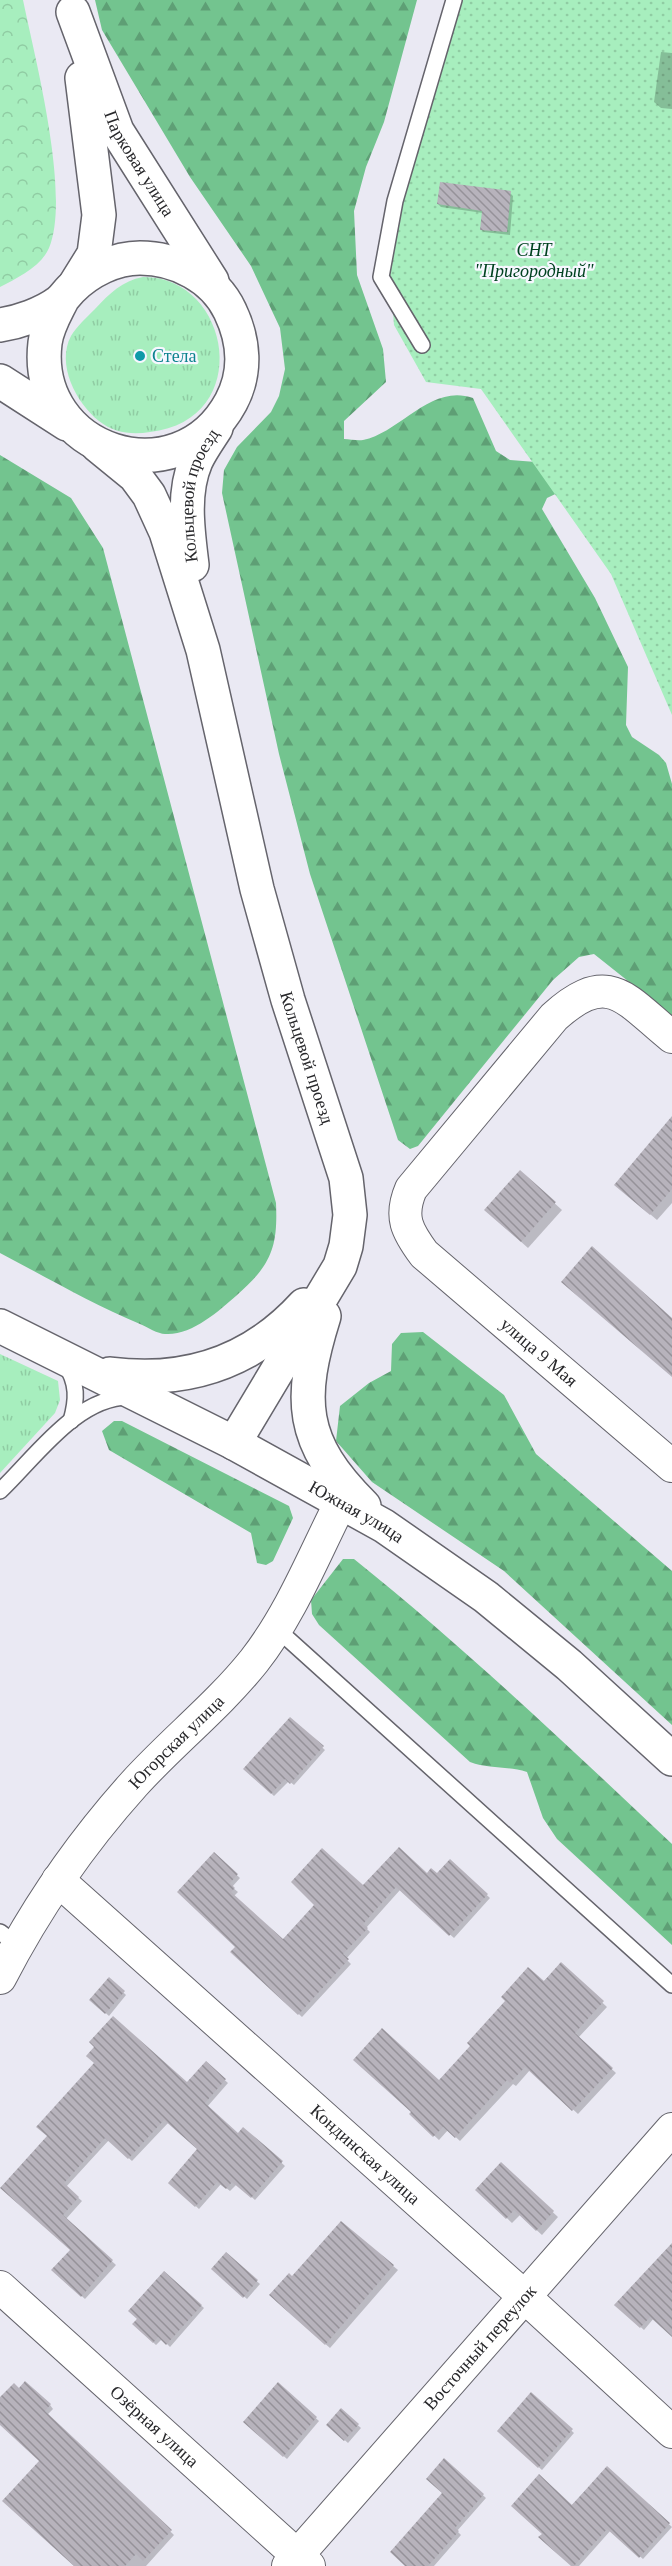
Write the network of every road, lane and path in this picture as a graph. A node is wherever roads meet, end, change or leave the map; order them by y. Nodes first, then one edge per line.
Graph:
1 (454, 0) edge
2 (72, 6) edge
3 (66, 295) junction
4 (227, 305) junction
5 (0, 325) edge
6 (422, 345) dead end
7 (0, 381) edge
8 (223, 416) junction
9 (88, 439) junction
10 (203, 650) junction
11 (672, 1037) edge
12 (340, 1266) junction
13 (0, 1326) edge
14 (57, 1355) junction
15 (90, 1371) junction
16 (152, 1401) junction
17 (70, 1421) junction
18 (234, 1443) junction
19 (672, 1466) edge
20 (0, 1491) edge
21 (341, 1502) junction
22 (384, 1526) junction
23 (277, 1629) junction
24 (672, 1759) edge
25 (58, 1880) junction
26 (8, 1939) edge
27 (0, 1978) edge
28 (672, 1985) edge
29 (672, 2129) edge
30 (0, 2287) edge
31 (526, 2298) junction
32 (672, 2432) edge
33 (298, 2562) edge

1 - 6 lane
2 - 3 main road, Парковая улица
2 - 4 main road, Парковая улица
3 - 4 main road
3 - 5 main road
3 - 9 main road
4 - 8 main road
7 - 9 main road
8 - 9 main road
8 - 10 main road, Кольцевой проезд
9 - 10 main road, Кольцевой проезд
10 - 12 main road, Кольцевой проезд
11 - 19 street, улица 9 Мая
12 - 15 main road
12 - 18 main road, Кольцевой проезд
12 - 22 main road
13 - 14 main road, Южная улица
14 - 15 main road, Южная улица
14 - 17 lane
15 - 16 main road, Южная улица
16 - 17 lane
16 - 18 main road, Южная улица
17 - 20 lane
18 - 21 main road, Южная улица
21 - 22 main road, Южная улица
21 - 23 street, Югорская улица
22 - 24 main road, Южная улица
23 - 25 street, Югорская улица
23 - 28 lane
25 - 26 street, Югорская улица
25 - 31 street, Кондинская улица
26 - 27 street, Югорская улица
29 - 31 street, Восточный переулок
30 - 33 street, Озёрная улица
31 - 32 street, Кондинская улица
31 - 33 street, Восточный переулок

